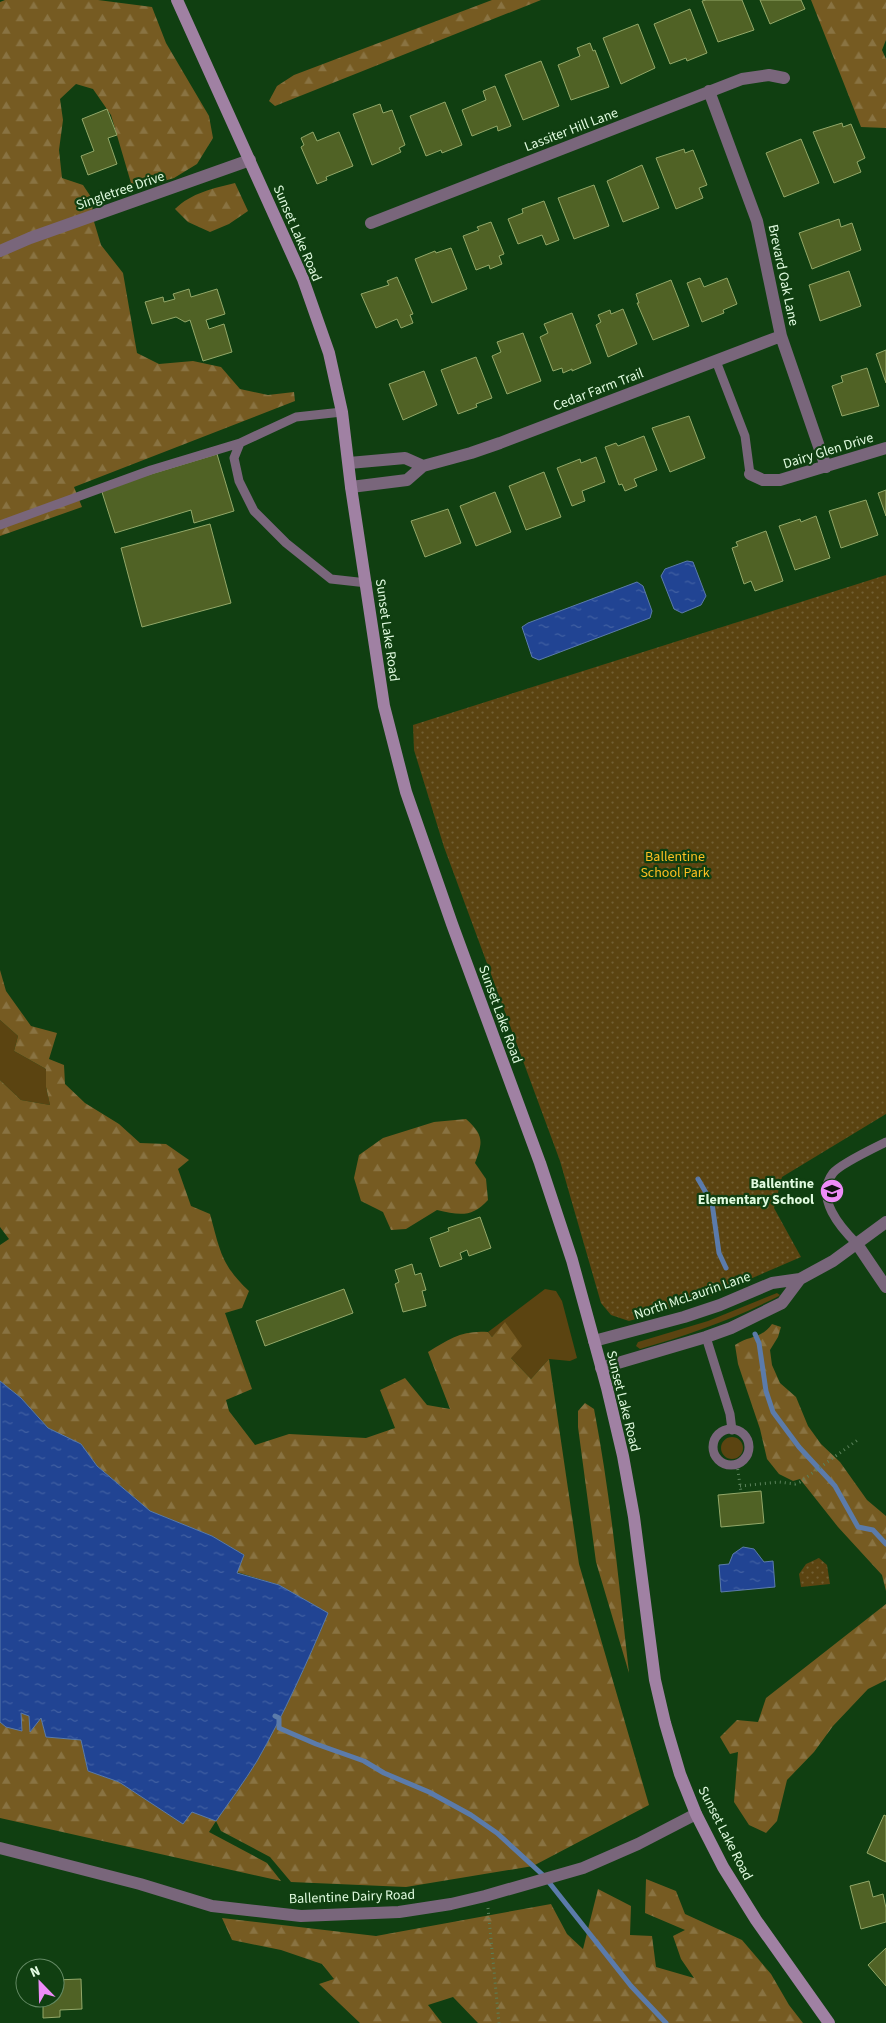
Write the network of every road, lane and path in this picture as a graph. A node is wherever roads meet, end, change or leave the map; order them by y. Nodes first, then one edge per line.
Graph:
1 (177, 0) edge
2 (784, 78) dead end
3 (709, 91) junction
4 (250, 160) junction
5 (371, 223) dead end
6 (0, 251) edge
7 (781, 336) junction
8 (716, 361) junction
9 (342, 412) junction
10 (240, 443) junction
11 (886, 448) edge
12 (349, 463) junction
13 (423, 466) junction
14 (826, 467) junction
15 (750, 474) joint
16 (351, 486) junction
17 (0, 525) edge
18 (367, 583) junction
19 (886, 1142) edge
20 (886, 1222) edge
21 (857, 1244) junction
22 (800, 1279) junction
23 (886, 1287) edge
24 (706, 1337) junction
25 (594, 1342) junction
26 (601, 1368) junction
27 (732, 1430) junction
28 (860, 1439) dead end
29 (737, 1464) junction
30 (740, 1486) junction
31 (741, 1492) dead end
32 (696, 1814) junction
33 (0, 1848) edge
34 (486, 1896) junction
35 (499, 2023) edge
36 (829, 2023) edge

1 - 4 main road, Sunset Lake Road
2 - 3 street, Lassiter Hill Lane
3 - 5 street, Lassiter Hill Lane
3 - 7 street, Brevard Oak Lane
4 - 6 street, Singletree Drive
4 - 9 main road, Sunset Lake Road
7 - 8 street, Cedar Farm Trail
7 - 14 street, Brevard Oak Lane
8 - 13 street, Cedar Farm Trail
8 - 15 lane
9 - 10 lane
9 - 12 main road, Sunset Lake Road
10 - 17 lane
10 - 18 lane
11 - 14 street, Dairy Glen Drive
12 - 13 street
12 - 16 main road, Sunset Lake Road
13 - 16 street, Cedar Farm Trail
14 - 15 street, Dairy Glen Drive
16 - 18 main road, Sunset Lake Road
18 - 25 main road, Sunset Lake Road
19 - 21 lane
20 - 21 street, North McLaurin Lane
21 - 22 street, North McLaurin Lane
21 - 23 street
22 - 24 street, North McLaurin Lane
22 - 25 street, North McLaurin Lane
24 - 26 street, North McLaurin Lane
24 - 27 lane
25 - 26 main road, Sunset Lake Road
26 - 32 main road, Sunset Lake Road
27 - 29 lane
27 - 29 lane
28 - 30 path
29 - 30 path
30 - 31 path
32 - 34 street, Ballentine Dairy Road
32 - 36 main road, Sunset Lake Road
33 - 34 street, Ballentine Dairy Road
34 - 35 path

